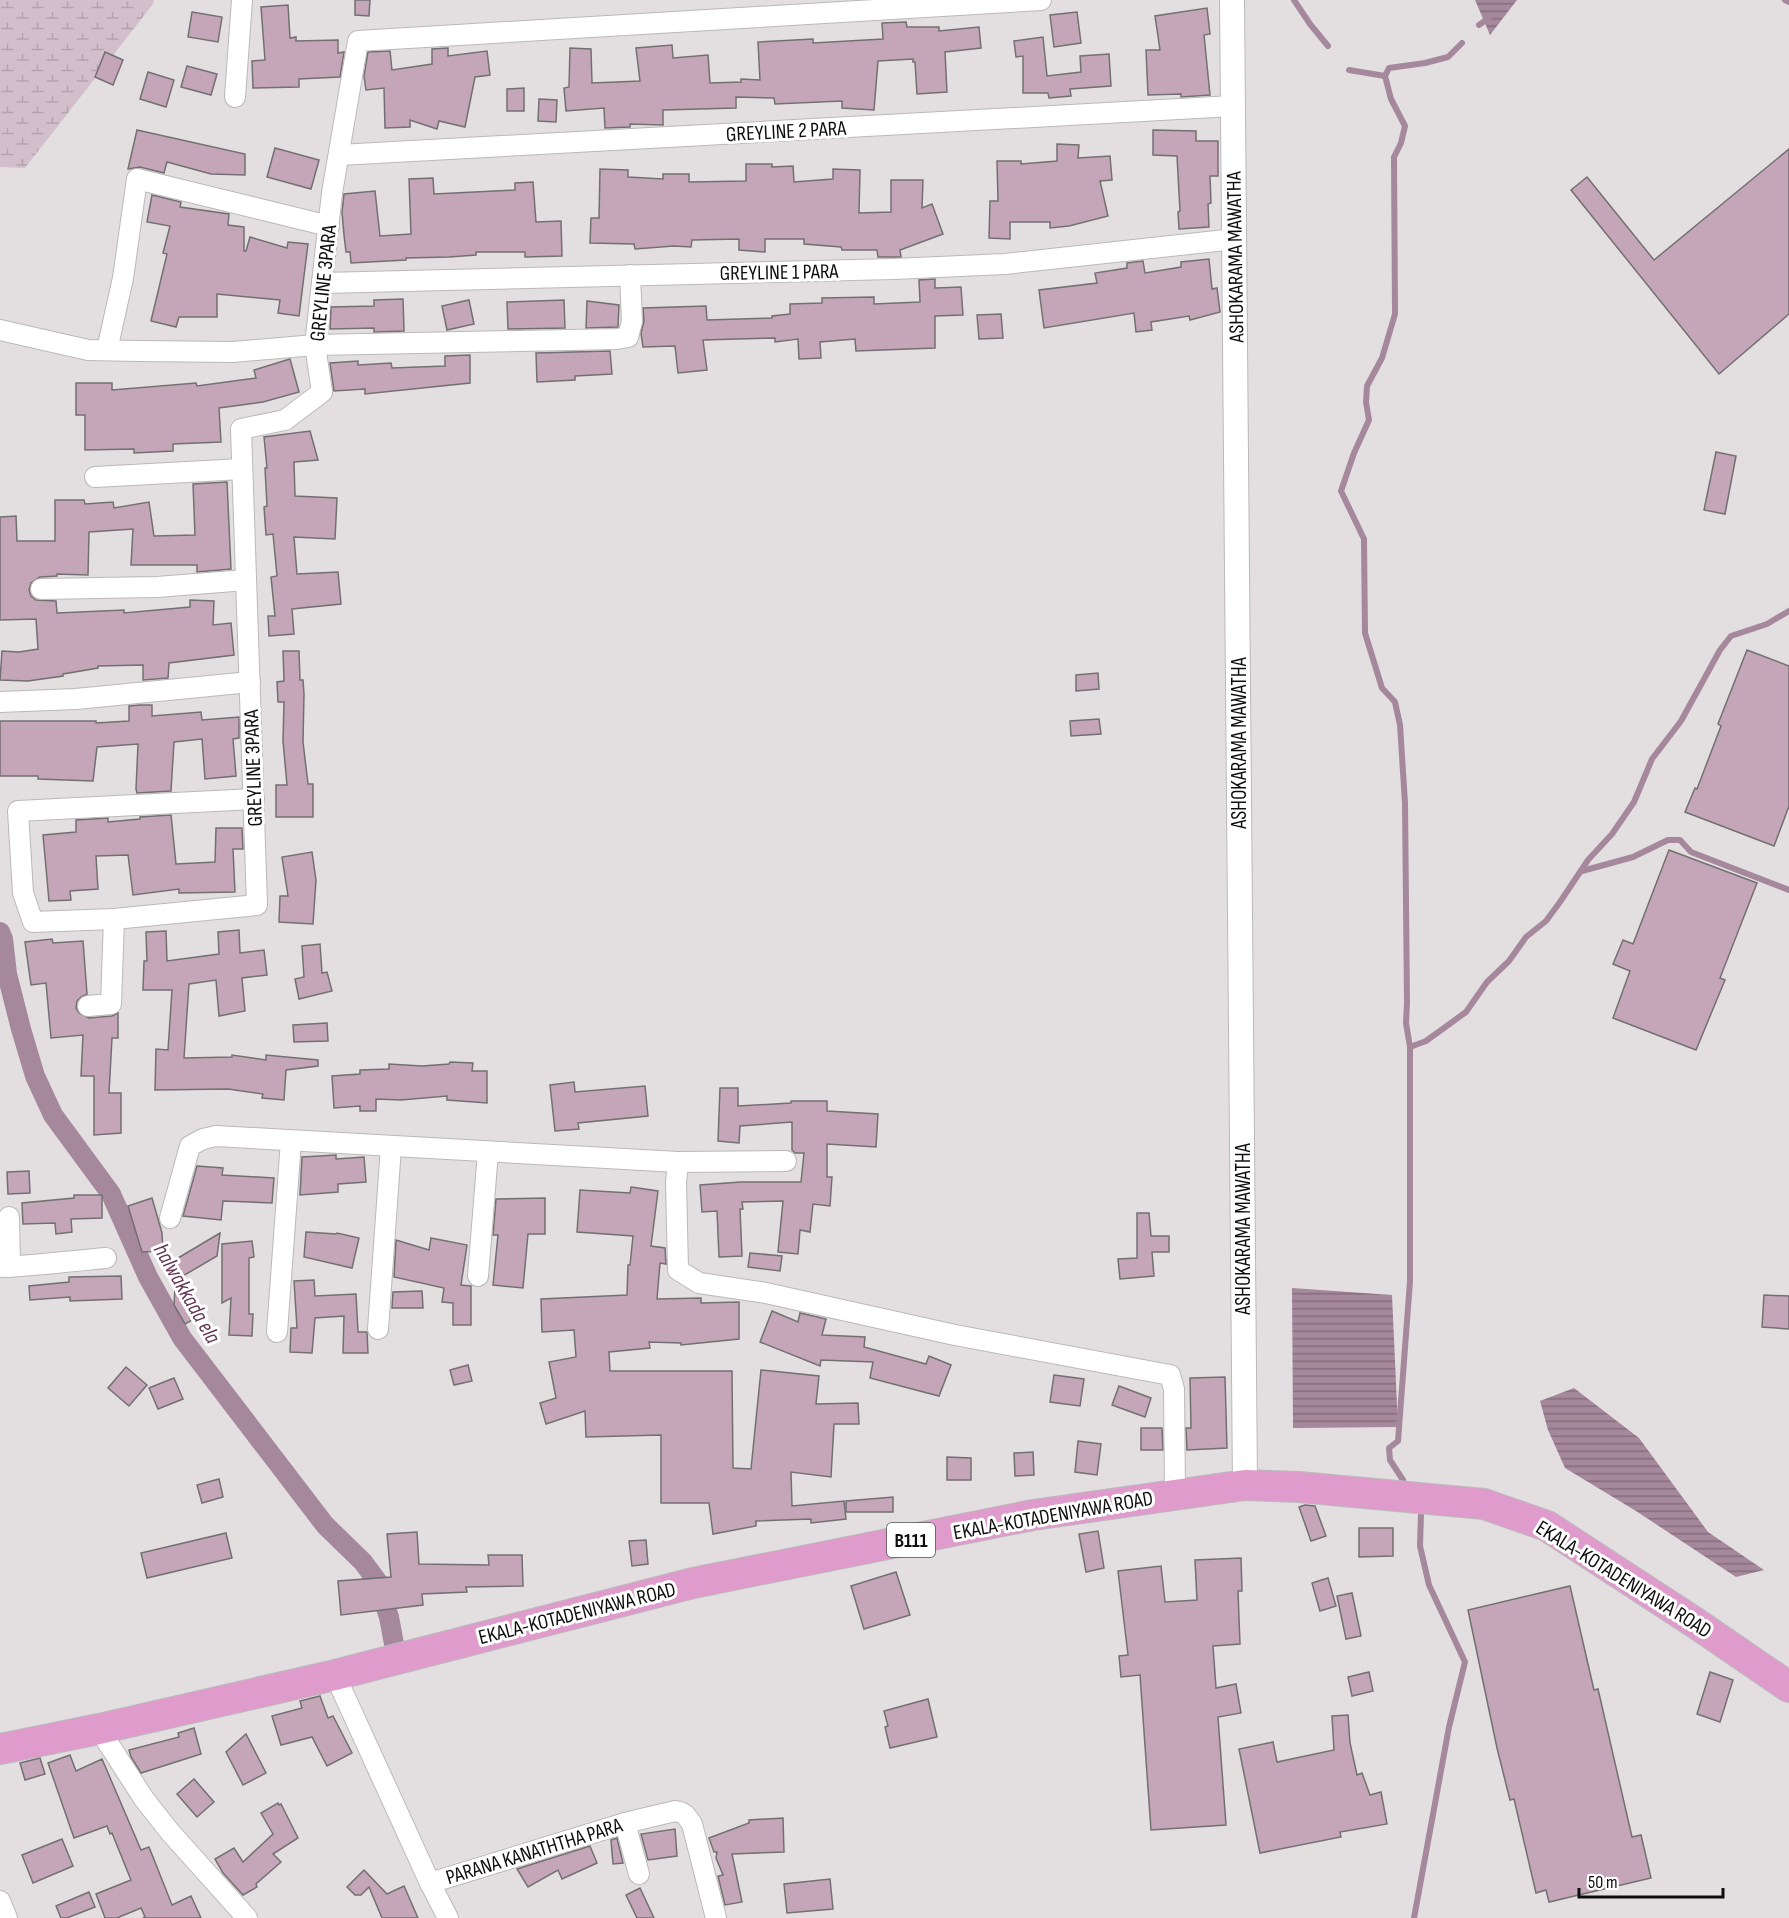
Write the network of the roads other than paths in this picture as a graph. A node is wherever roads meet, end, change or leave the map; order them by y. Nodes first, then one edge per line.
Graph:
1 (242, 0) edge
2 (1041, 0) edge
3 (1232, 0) edge
4 (235, 97) dead end
5 (1233, 106) junction
6 (339, 155) junction
7 (328, 226) junction
8 (1235, 239) junction
9 (630, 275) junction
10 (322, 283) junction
11 (0, 330) edge
12 (315, 345) junction
13 (107, 350) junction
14 (242, 469) junction
15 (94, 477) dead end
16 (246, 580) junction
17 (41, 589) dead end
18 (250, 682) junction
19 (0, 702) edge
20 (254, 799) junction
21 (114, 920) junction
22 (88, 1006) dead end
23 (291, 1141) junction
24 (391, 1147) junction
25 (488, 1152) junction
26 (786, 1161) dead end
27 (678, 1162) junction
28 (9, 1217) dead end
29 (170, 1218) dead end
30 (106, 1258) dead end
31 (5, 1267) edge
32 (478, 1276) dead end
33 (378, 1329) dead end
34 (278, 1332) dead end
35 (1245, 1485) junction
36 (1175, 1494) junction
37 (335, 1675) junction
38 (1789, 1687) edge
39 (99, 1729) junction
40 (0, 1749) edge
41 (625, 1823) junction
42 (639, 1874) dead end
43 (430, 1882) junction
44 (0, 1901) edge
45 (7, 1918) edge
46 (247, 1918) edge
47 (448, 1918) edge
48 (716, 1918) edge

1 - 4 street
2 - 6 street, GREYLINE 3PARA
3 - 5 street, ASHOKARAMA MAWATHA
5 - 6 street, GREYLINE 2 PARA
5 - 8 street, ASHOKARAMA MAWATHA
6 - 7 street, GREYLINE 3PARA
7 - 10 street, GREYLINE 3PARA
7 - 13 street
8 - 9 street, GREYLINE 1 PARA
8 - 35 street, ASHOKARAMA MAWATHA
9 - 10 street, GREYLINE 1 PARA
9 - 12 street
10 - 12 street, GREYLINE 3PARA
11 - 13 street
12 - 13 street
12 - 14 street, GREYLINE 3PARA
14 - 15 street
14 - 16 street, GREYLINE 3PARA
16 - 17 street
16 - 18 street, GREYLINE 3PARA
18 - 19 street
18 - 20 street, GREYLINE 3PARA
20 - 21 street, GREYLINE 3PARA
20 - 21 street
21 - 22 street
23 - 24 street
23 - 29 street
23 - 34 street
24 - 25 street
24 - 33 street
25 - 27 street
25 - 32 street
26 - 27 street
27 - 36 street
28 - 31 street
30 - 31 street
35 - 36 main road, EKALA-KOTADENIYAWA ROAD / B111
35 - 38 main road, EKALA-KOTADENIYAWA ROAD / B111
36 - 37 main road, EKALA-KOTADENIYAWA ROAD / B111
37 - 39 main road, EKALA-KOTADENIYAWA ROAD / B111
37 - 43 street, PARANA KANATHTHA PARA
39 - 40 main road, EKALA-KOTADENIYAWA ROAD / B111
39 - 46 street
41 - 42 street
41 - 43 street, PARANA KANATHTHA PARA
41 - 48 street, PARANA KANATHTHA PARA
43 - 47 street
44 - 45 street

